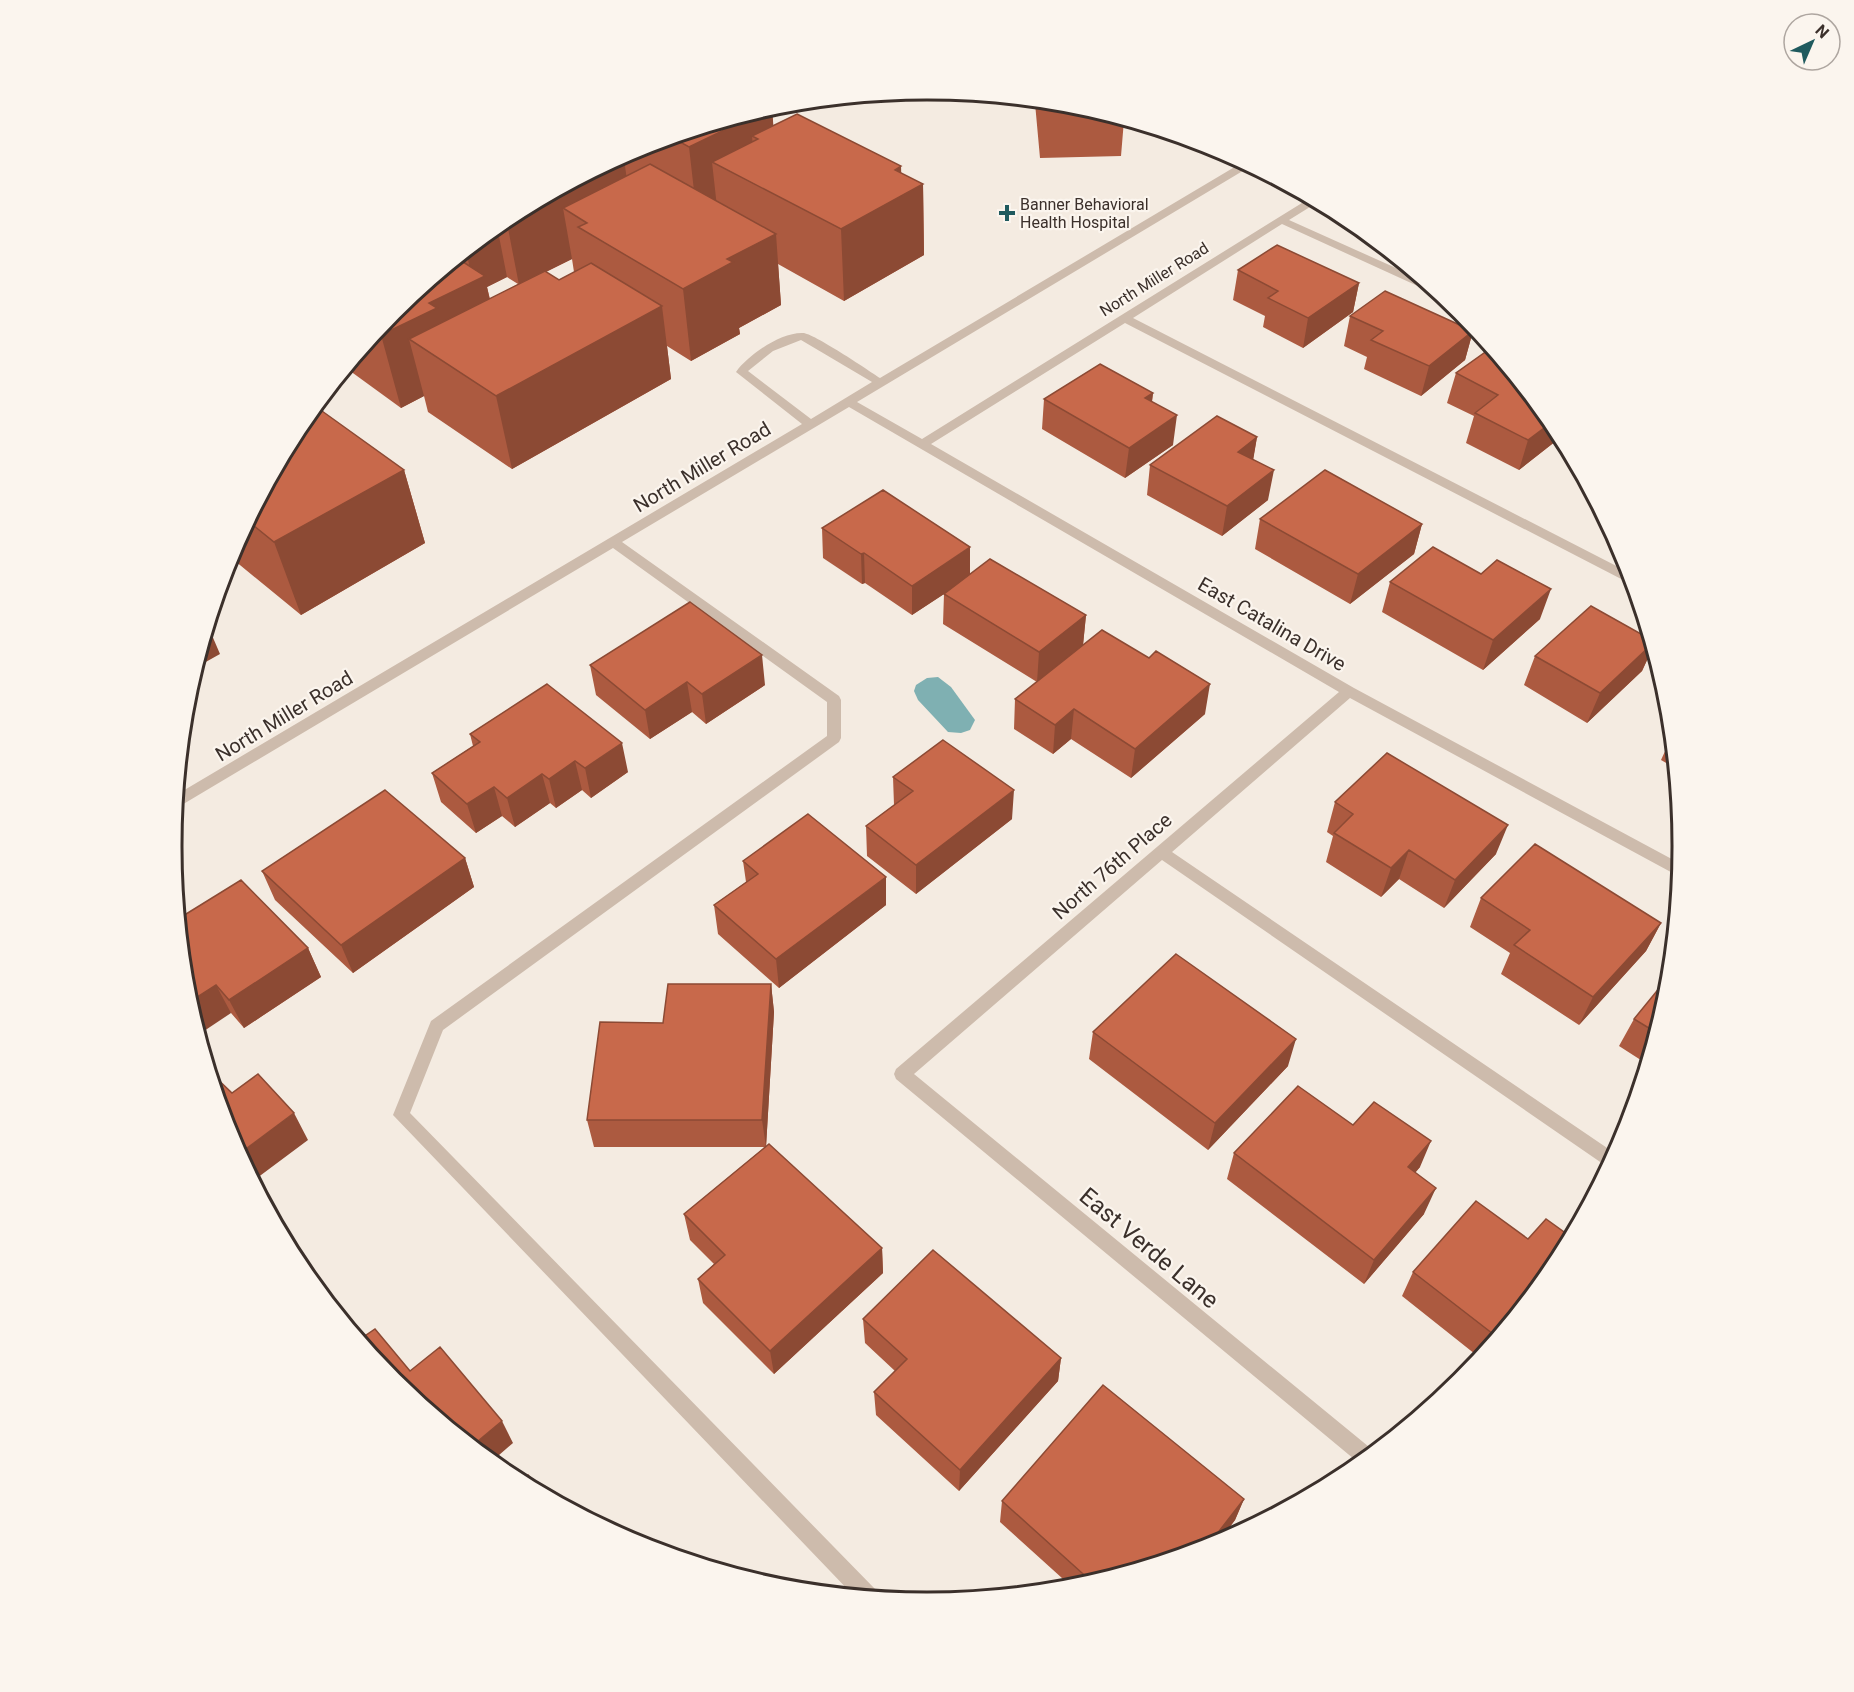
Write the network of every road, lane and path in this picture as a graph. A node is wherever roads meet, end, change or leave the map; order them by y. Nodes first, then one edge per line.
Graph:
1 (1239, 169) edge
2 (1307, 204) edge
3 (1281, 220) junction
4 (1410, 279) edge
5 (1125, 318) junction
6 (881, 383) junction
7 (849, 402) junction
8 (811, 425) junction
9 (921, 445) junction
10 (613, 542) junction
11 (1621, 573) edge
12 (1350, 691) junction
13 (183, 798) edge
14 (1161, 852) junction
15 (1672, 866) edge
16 (902, 1074) joint
17 (1605, 1156) edge
18 (1360, 1452) edge
19 (860, 1588) edge

1 - 6 street, North Miller Road
2 - 3 street, North Miller Road
3 - 4 street
3 - 5 street, North Miller Road
5 - 9 street, North Miller Road
5 - 11 street
6 - 7 street, North Miller Road
6 - 8 street
7 - 8 street, North Miller Road
7 - 9 street, East Catalina Drive
8 - 10 street, North Miller Road
9 - 12 street, East Catalina Drive
10 - 13 street, North Miller Road
10 - 19 street
12 - 14 street, North 76th Place
12 - 15 street, East Catalina Drive
14 - 16 street, North 76th Place
14 - 17 street
16 - 18 street, East Verde Lane

